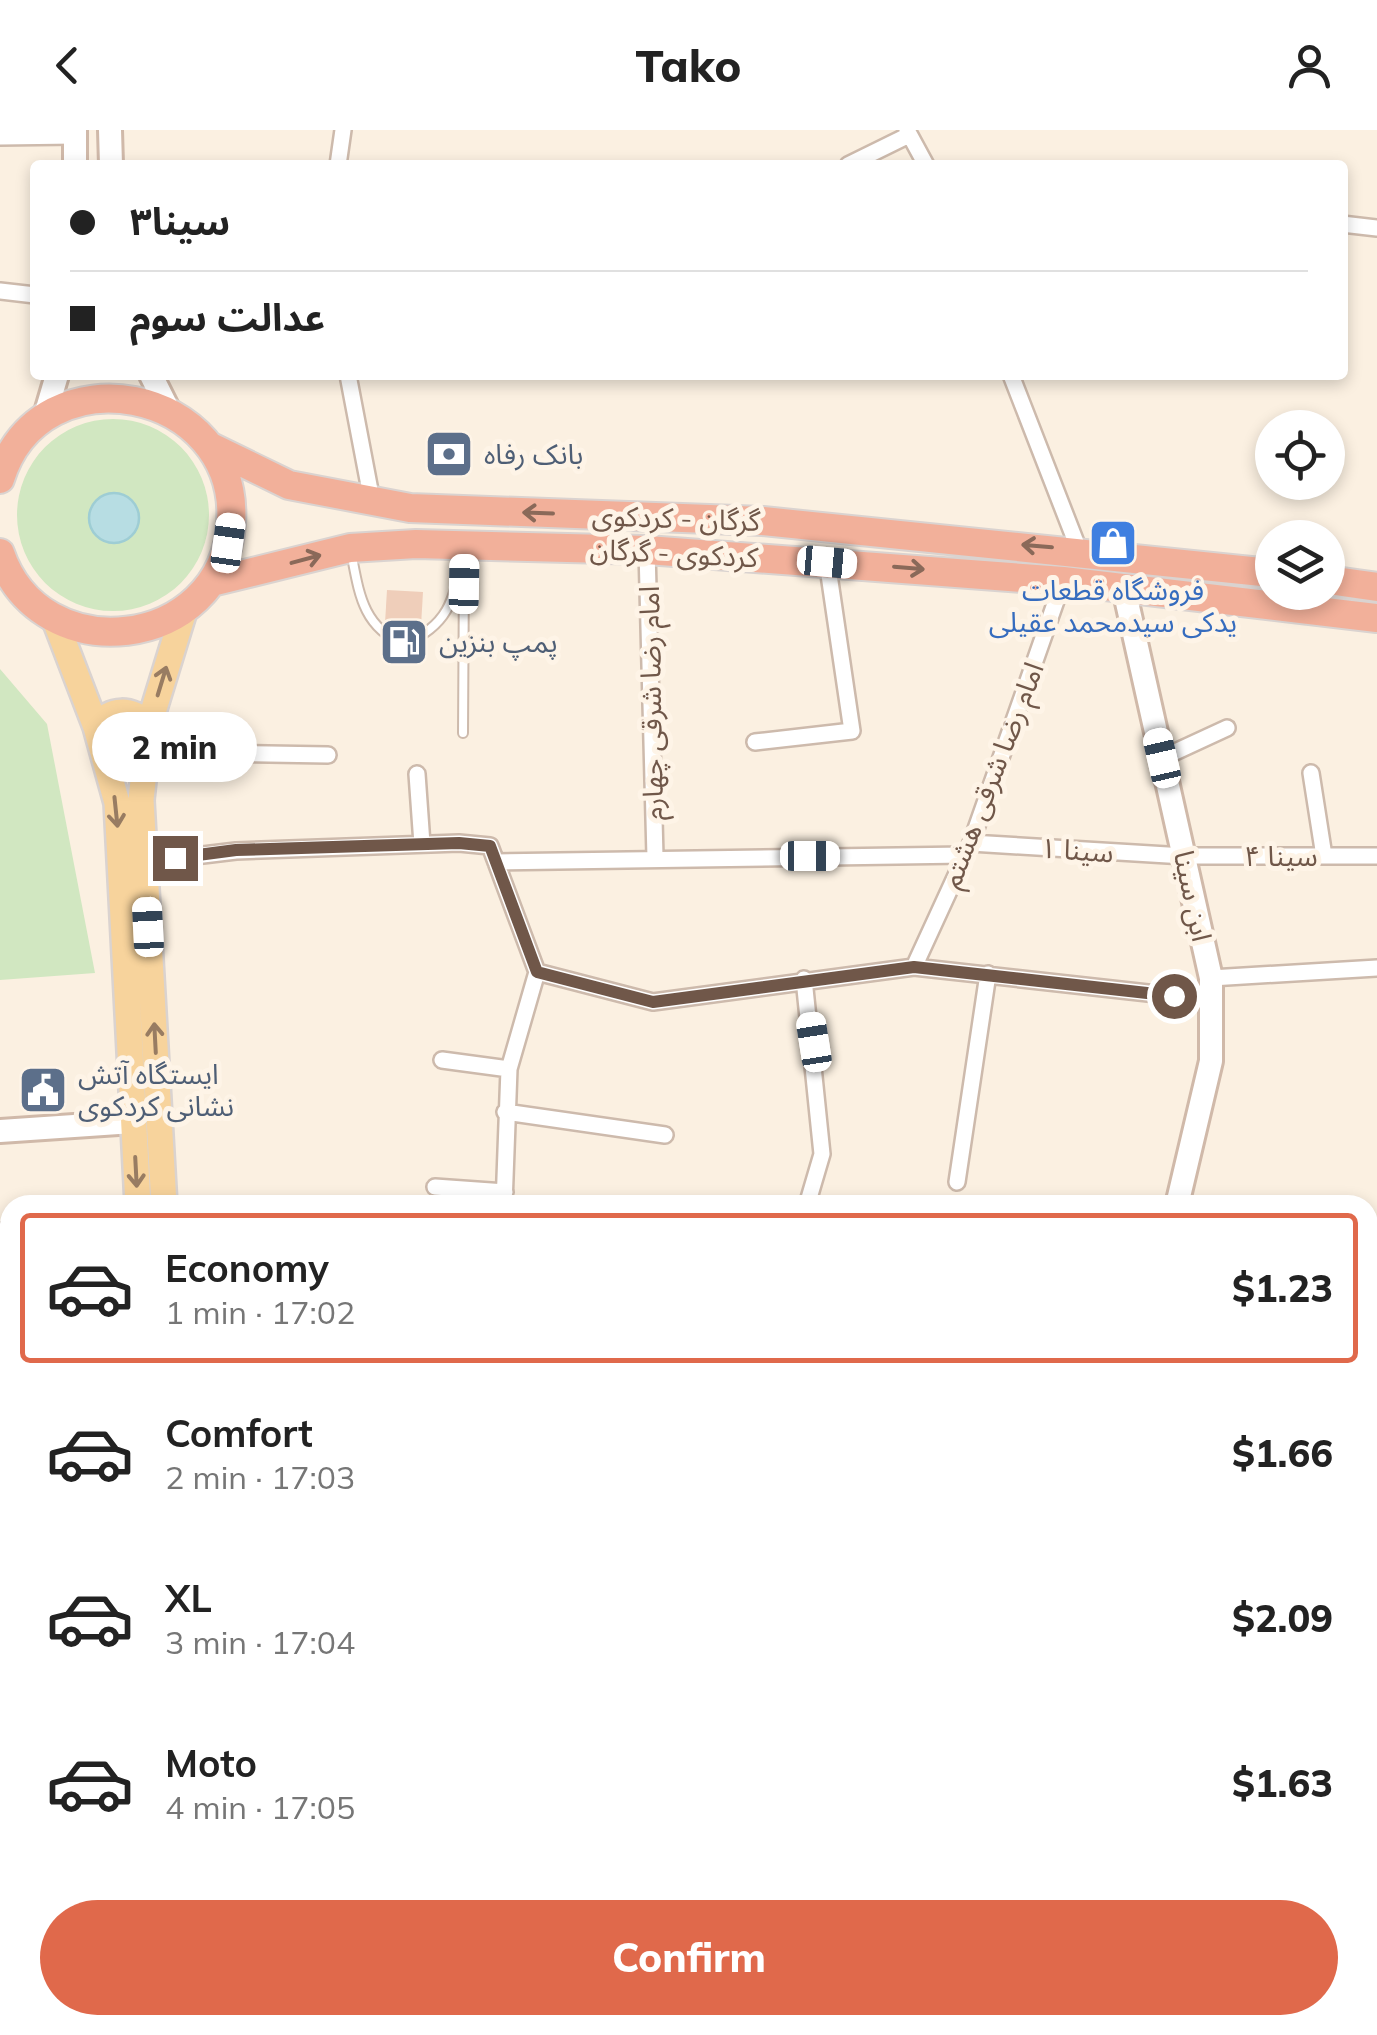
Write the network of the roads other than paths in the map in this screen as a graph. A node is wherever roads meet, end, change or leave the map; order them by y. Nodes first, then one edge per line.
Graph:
1 (110, 130) edge
2 (344, 130) edge
3 (908, 132) edge
4 (75, 133) edge
5 (0, 137) edge
6 (75, 160) edge
7 (111, 160) edge
8 (339, 160) edge
9 (857, 160) edge
10 (923, 160) edge
11 (1348, 225) edge
12 (1377, 228) edge
13 (0, 291) edge
14 (30, 294) edge
15 (56, 380) edge
16 (154, 380) edge
17 (349, 380) edge
18 (1014, 380) edge
19 (169, 411) junction
20 (44, 419) junction
21 (209, 446) junction
22 (6, 454) edge
23 (0, 479) edge
24 (372, 501) junction
25 (464, 546) junction
26 (350, 548) junction
27 (647, 550) junction
28 (1078, 550) junction
29 (0, 552) edge
30 (827, 562) junction
31 (1255, 572) edge
32 (1064, 581) junction
33 (212, 582) junction
34 (1345, 582) edge
35 (8, 583) edge
36 (1377, 587) edge
37 (1124, 589) junction
38 (184, 611) junction
39 (1377, 618) edge
40 (56, 620) junction
41 (149, 724) junction
42 (96, 727) junction
43 (1227, 728) dead end
44 (462, 733) dead end
45 (755, 742) dead end
46 (146, 752) junction
47 (328, 756) dead end
48 (1162, 758) junction
49 (417, 774) dead end
50 (1311, 774) dead end
51 (422, 844) junction
52 (968, 849) junction
53 (655, 856) junction
54 (1184, 856) junction
55 (1324, 856) junction
56 (1377, 856) edge
57 (145, 862) junction
58 (496, 862) junction
59 (914, 967) junction
60 (1377, 968) edge
61 (537, 972) junction
62 (988, 974) junction
63 (804, 979) junction
64 (1211, 989) junction
65 (442, 1060) dead end
66 (508, 1069) junction
67 (505, 1112) junction
68 (133, 1122) junction
69 (0, 1132) edge
70 (666, 1135) dead end
71 (956, 1182) dead end
72 (435, 1187) dead end
73 (137, 1195) edge
74 (163, 1195) edge
75 (485, 1195) edge
76 (504, 1195) edge
77 (810, 1195) edge
78 (1179, 1195) edge

1 - 7 street
2 - 8 street
3 - 9 street
3 - 10 street
4 - 5 street
4 - 6 street
11 - 12 street
13 - 14 street
15 - 20 street
16 - 19 street
17 - 24 street
18 - 28 street
19 - 20 highway
19 - 21 highway
20 - 22 highway
21 - 24 highway, گرگان - کردکوی
21 - 33 highway
22 - 23 highway
28 -> 24 highway, گرگان - کردکوی
25 - 26 highway, کردکوی - گرگان
25 - 26 lane
25 - 27 highway, کردکوی - گرگان
25 - 44 lane
33 -> 26 highway, کردکوی - گرگان
27 - 30 highway, کردکوی - گرگان
27 - 53 street, امام رضا شرقی چهارم
28 - 31 highway, گرگان - کردکوی
29 - 35 highway
30 -> 32 highway, کردکوی - گرگان
30 - 45 street
32 - 37 highway, کردکوی - گرگان
32 - 52 street, امام رضا شرقی هشتم
33 - 38 highway
34 - 36 highway
35 - 40 highway
37 - 39 highway, کردکوی - گرگان
37 - 48 street, ابن سینا
38 - 40 highway
41 -> 38 main road
40 - 42 main road
41 - 42 main road
41 - 46 main road
42 -> 68 main road
43 - 48 street
46 - 47 street
46 - 57 main road
48 - 54 street, ابن سینا
49 - 51 street
50 - 55 street
51 - 57 street
51 - 58 street
52 - 53 street, سینا ۱
52 - 54 street, سینا ۱
52 - 59 street, امام رضا شرقی هشتم
53 - 58 street, سینا ۱
54 - 55 street, سینا ۴
54 - 64 street, ابن سینا
55 - 56 street, سینا ۴
74 -> 57 main road
58 - 61 street
59 - 62 street
59 - 63 street
60 - 64 street
61 - 63 street
61 - 66 street
62 - 64 street
62 - 71 street
63 - 77 street
64 - 78 street, ابن سینا
65 - 66 street
66 - 67 street
67 - 70 street
67 - 76 street
68 - 69 street
68 -> 73 main road
72 - 75 street

